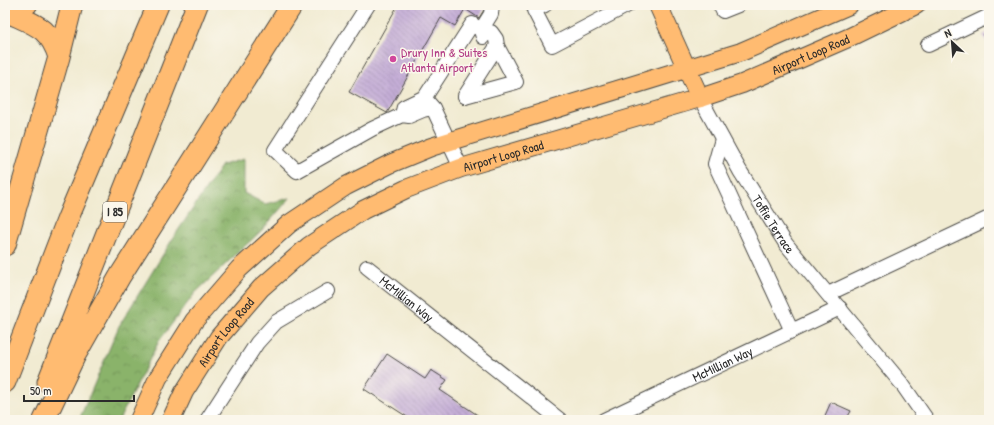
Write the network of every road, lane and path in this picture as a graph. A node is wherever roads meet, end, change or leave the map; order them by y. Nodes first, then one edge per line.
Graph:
1 (72, 5) edge
2 (158, 5) edge
3 (197, 5) edge
4 (292, 5) edge
5 (368, 5) edge
6 (492, 5) edge
7 (545, 5) edge
8 (628, 5) edge
9 (658, 5) edge
10 (720, 5) edge
11 (738, 5) edge
12 (849, 5) edge
13 (916, 5) edge
14 (12, 9) edge
15 (614, 9) edge
16 (989, 16) edge
17 (481, 30) junction
18 (928, 45) dead end
19 (497, 46) dead end
20 (59, 57) junction
21 (687, 69) junction
22 (700, 98) junction
23 (429, 103) junction
24 (722, 139) junction
25 (448, 142) junction
26 (461, 168) junction
27 (989, 218) edge
28 (5, 245) edge
29 (367, 266) dead end
30 (328, 291) dead end
31 (828, 294) junction
32 (840, 308) junction
33 (792, 331) junction
34 (5, 382) edge
35 (33, 420) edge
36 (44, 420) edge
37 (138, 420) edge
38 (171, 420) edge
39 (207, 420) edge
40 (560, 420) edge
41 (604, 420) edge
42 (927, 420) edge

1 - 20 highway
2 - 34 highway
3 - 35 highway, I 85
4 - 36 highway
5 - 23 street
6 - 17 street
7 - 15 street
8 - 15 street
9 - 21 main road, Toffie Terrace
10 - 11 street
12 - 21 main road
13 - 22 main road, Airport Loop Road
14 - 20 highway
16 - 18 street
17 - 19 street
17 - 23 street
20 - 28 highway
21 - 22 main road, Toffie Terrace
21 - 25 main road
22 - 24 street, Toffie Terrace
22 - 26 main road, Airport Loop Road
23 - 25 street
24 - 31 street, Toffie Terrace
24 - 33 street
25 - 26 street
25 - 37 main road
26 - 38 main road, Airport Loop Road
27 - 31 street
29 - 40 street, McMillian Way
30 - 39 street
31 - 32 street, Toffie Terrace
32 - 33 street, McMillian Way
32 - 42 street, Toffie Terrace
33 - 41 street, McMillian Way

